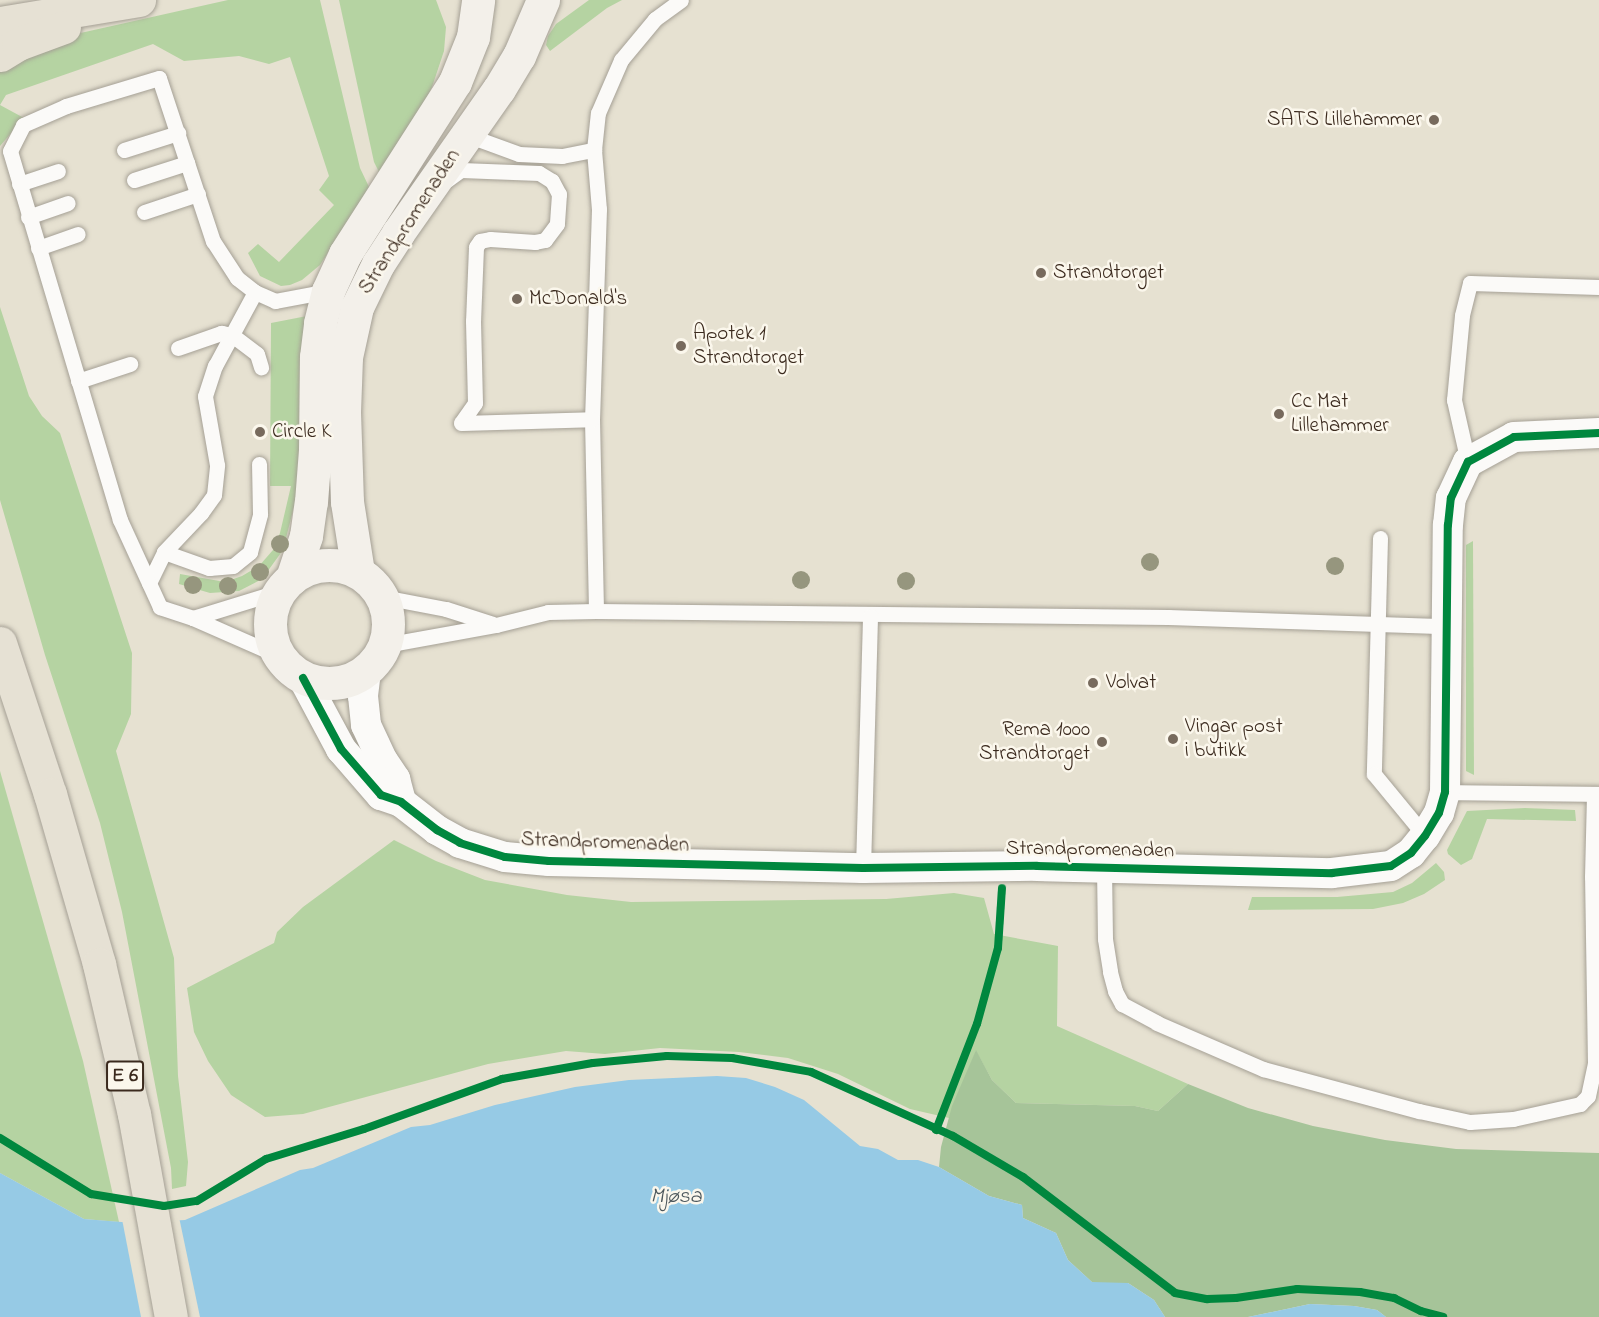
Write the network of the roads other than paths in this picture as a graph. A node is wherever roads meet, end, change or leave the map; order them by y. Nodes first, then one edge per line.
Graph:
1 (478, 0) edge
2 (543, 0) edge
3 (681, 0) edge
4 (135, 1) edge
5 (0, 23) edge
6 (0, 55) edge
7 (178, 133) junction
8 (467, 135) junction
9 (124, 150) dead end
10 (594, 150) junction
11 (187, 163) junction
12 (58, 171) dead end
13 (134, 180) dead end
14 (19, 184) junction
15 (198, 194) junction
16 (68, 203) dead end
17 (144, 212) dead end
18 (28, 217) junction
19 (78, 234) dead end
20 (38, 248) junction
21 (1599, 287) edge
22 (328, 291) junction
23 (255, 292) junction
24 (380, 294) dead end
25 (232, 335) junction
26 (178, 348) dead end
27 (130, 364) dead end
28 (261, 367) dead end
29 (78, 381) junction
30 (592, 419) junction
31 (1599, 434) edge
32 (1468, 462) junction
33 (260, 464) dead end
34 (1380, 538) dead end
35 (164, 552) junction
36 (358, 572) junction
37 (148, 583) junction
38 (286, 584) junction
39 (383, 597) junction
40 (596, 611) junction
41 (870, 616) junction
42 (193, 618) junction
43 (1377, 624) junction
44 (496, 625) junction
45 (1446, 626) junction
46 (0, 643) edge
47 (385, 645) junction
48 (279, 656) junction
49 (366, 671) junction
50 (303, 678) junction
51 (8, 679) edge
52 (1445, 792) junction
53 (1596, 794) edge
54 (401, 802) junction
55 (1425, 836) junction
56 (1104, 867) junction
57 (863, 868) junction
58 (171, 1317) edge

1 - 22 street, Strandpromenaden
2 - 8 street, Strandpromenaden
3 - 10 lane
4 - 5 highway
4 - 6 highway
7 - 9 lane
7 - 11 lane
7 - 14 lane
8 - 10 lane
8 - 36 street, Strandpromenaden
10 - 30 lane
11 - 13 lane
11 - 15 lane
12 - 14 lane
14 - 18 lane
15 - 17 lane
15 - 23 lane
16 - 18 lane
18 - 20 lane
19 - 20 lane
20 - 29 lane
21 - 32 lane
22 - 23 lane
22 - 38 street, Strandpromenaden
23 - 25 lane
24 - 30 lane
25 - 26 lane
25 - 28 lane
25 - 35 lane
27 - 29 lane
29 - 37 lane
30 - 40 lane
31 - 32 street
32 - 45 street, Strandpromenaden
33 - 35 lane
34 - 43 lane
35 - 37 lane
36 - 38 street
36 - 39 street
37 - 42 lane
38 - 42 lane
38 - 48 street
39 - 44 lane
39 - 47 street
40 - 41 lane
40 - 44 lane
41 - 43 lane
41 - 57 lane
42 - 48 lane
43 - 45 lane
43 - 55 lane
44 - 47 lane
45 - 52 street, Strandpromenaden
46 - 51 highway, E 6
47 - 49 street
48 - 50 street
49 - 50 street
49 - 54 street
50 - 54 street, Strandpromenaden
51 - 58 highway, E 6
52 - 53 lane
52 - 55 street, Strandpromenaden
53 - 56 lane
54 - 57 street, Strandpromenaden
55 - 56 street, Strandpromenaden
56 - 57 street, Strandpromenaden

